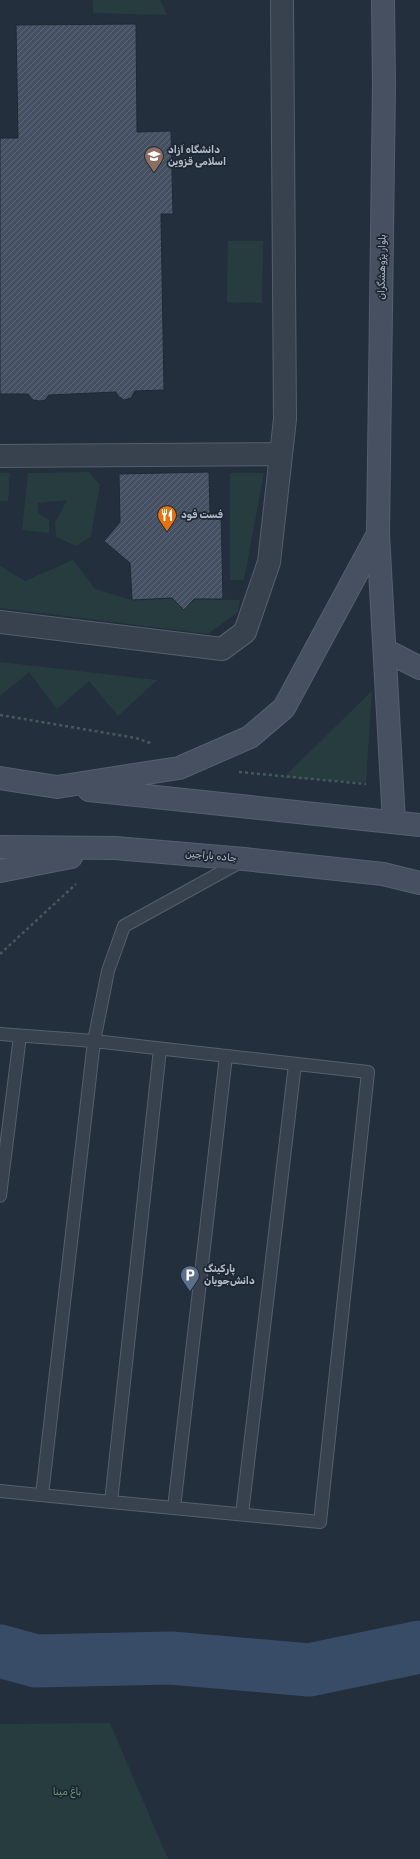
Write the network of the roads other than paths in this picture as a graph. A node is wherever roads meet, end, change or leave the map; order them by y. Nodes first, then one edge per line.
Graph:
1 (282, 0) edge
2 (383, 0) edge
3 (281, 454) junction
4 (0, 456) edge
5 (378, 534) junction
6 (0, 622) edge
7 (386, 650) junction
8 (420, 656) edge
9 (420, 668) edge
10 (0, 778) edge
11 (57, 787) junction
12 (0, 788) edge
13 (394, 822) junction
14 (420, 825) edge
15 (0, 847) edge
16 (115, 848) junction
17 (244, 859) junction
18 (0, 871) edge
19 (420, 883) edge
20 (0, 1034) edge
21 (20, 1036) junction
22 (94, 1041) junction
23 (160, 1049) junction
24 (226, 1056) junction
25 (295, 1064) junction
26 (0, 1196) edge
27 (0, 1491) edge
28 (42, 1495) junction
29 (111, 1502) junction
30 (174, 1508) junction
31 (242, 1514) junction

1 - 3 street
2 - 5 street, بلوار پژوهشگران
3 - 4 street
3 - 6 street
5 - 7 street, بلوار پژوهشگران
5 - 11 street
7 - 8 lane
7 - 9 street
7 - 13 street, بلوار پژوهشگران
10 - 11 street
11 - 12 street
11 - 13 street
13 - 14 street
15 - 16 street, جاده باراجین
16 - 17 street, جاده باراجین
16 - 18 street
17 - 19 street, جاده باراجین
17 - 22 lane
20 - 21 lane
21 - 22 lane
21 - 26 lane
22 - 23 lane
22 - 28 lane
23 - 24 lane
23 - 29 lane
24 - 25 lane
24 - 30 lane
25 - 31 lane
25 - 31 lane
27 - 28 lane
28 - 29 lane
29 - 30 lane
30 - 31 lane

